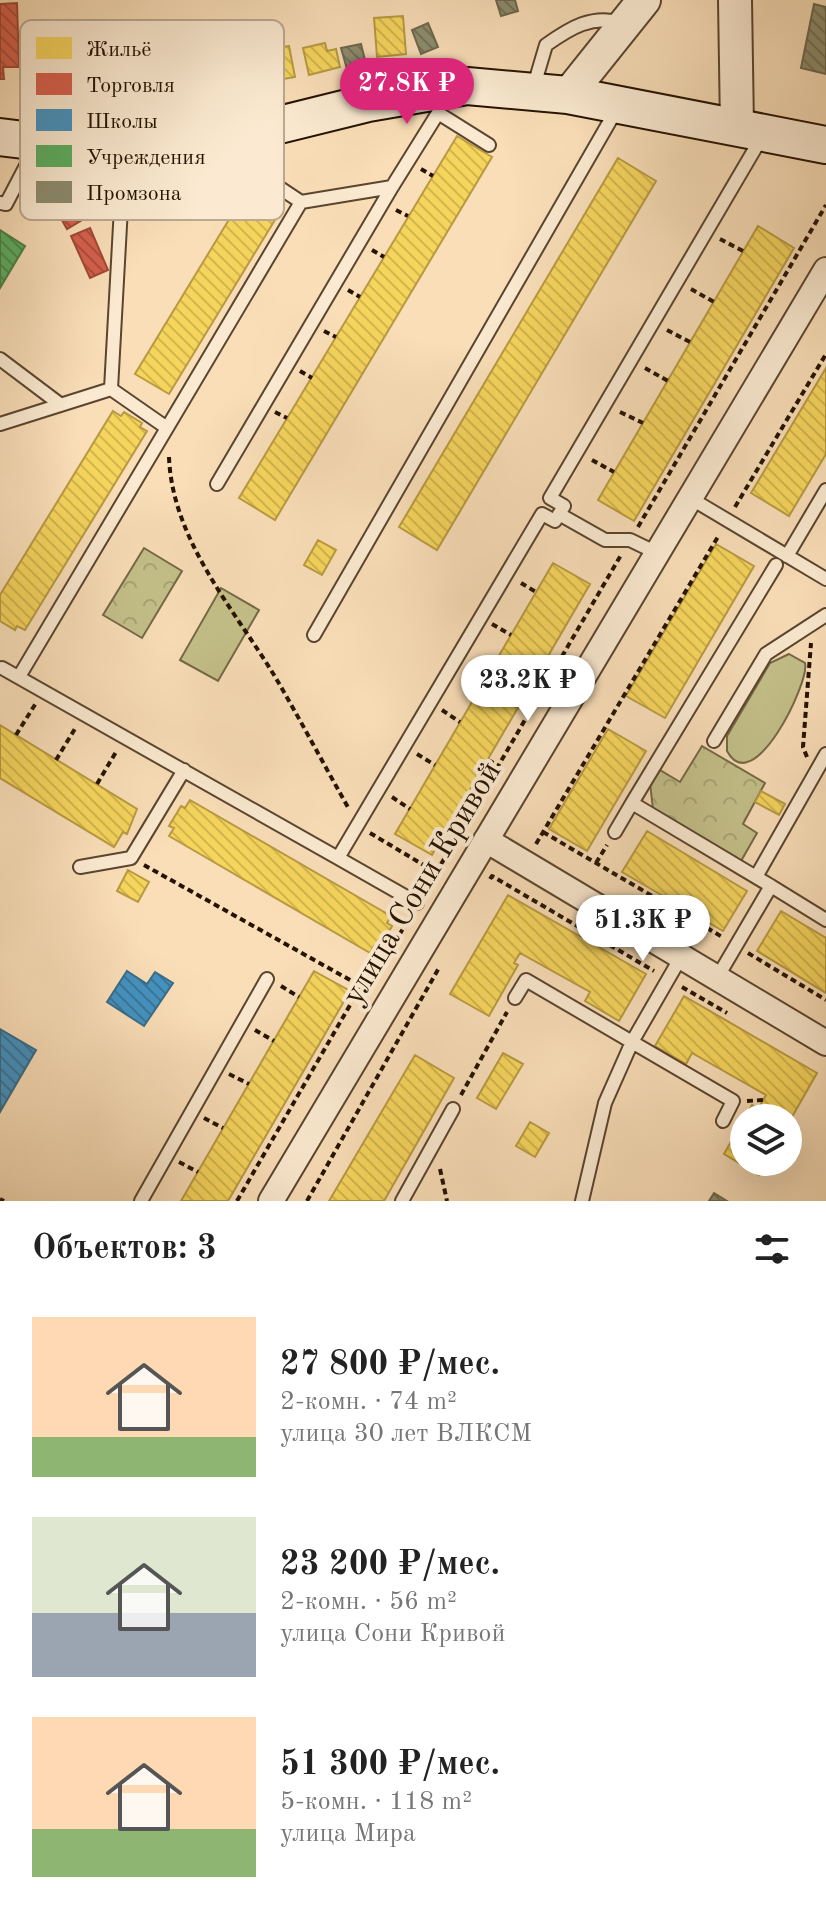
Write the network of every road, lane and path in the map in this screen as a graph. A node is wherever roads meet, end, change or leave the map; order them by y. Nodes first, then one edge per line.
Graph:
1 (735, 0) edge
2 (635, 12) edge
3 (550, 94) junction
4 (620, 104) junction
5 (284, 124) edge
6 (751, 130) junction
7 (489, 145) dead end
8 (826, 145) edge
9 (20, 177) edge
10 (392, 187) junction
11 (284, 191) edge
12 (301, 202) junction
13 (0, 203) edge
14 (120, 220) edge
15 (707, 232) junction
16 (743, 251) dead end
17 (826, 270) edge
18 (677, 281) junction
19 (714, 302) dead end
20 (653, 323) junction
21 (690, 342) dead end
22 (826, 354) edge
23 (0, 359) edge
24 (631, 361) junction
25 (668, 381) dead end
26 (111, 389) junction
27 (61, 405) junction
28 (605, 405) junction
29 (643, 423) dead end
30 (0, 424) edge
31 (167, 428) junction
32 (577, 452) junction
33 (614, 472) dead end
34 (217, 484) dead end
35 (826, 490) edge
36 (690, 498) junction
37 (559, 514) junction
38 (727, 521) junction
39 (657, 553) junction
40 (782, 560) junction
41 (826, 579) edge
42 (826, 615) edge
43 (812, 624) junction
44 (314, 635) dead end
45 (2, 668) dead end
46 (20, 675) junction
47 (43, 691) junction
48 (84, 713) junction
49 (16, 735) dead end
50 (125, 736) junction
51 (714, 741) dead end
52 (826, 754) edge
53 (56, 760) dead end
54 (488, 760) dead end
55 (499, 766) dead end
56 (184, 770) junction
57 (814, 775) junction
58 (97, 784) dead end
59 (632, 803) junction
60 (357, 825) junction
61 (543, 832) junction
62 (615, 832) dead end
63 (486, 840) junction
64 (131, 858) junction
65 (338, 858) junction
66 (524, 863) junction
67 (80, 867) dead end
68 (756, 877) junction
69 (771, 886) junction
70 (417, 903) junction
71 (826, 920) edge
72 (737, 946) junction
73 (681, 957) junction
74 (717, 978) junction
75 (267, 979) dead end
76 (361, 986) junction
77 (515, 998) joint
78 (826, 1000) edge
79 (632, 1042) junction
80 (826, 1043) edge
81 (453, 1109) joint
82 (723, 1121) dead end
83 (434, 1143) junction
84 (141, 1201) edge
85 (237, 1201) edge
86 (271, 1201) edge
87 (402, 1201) edge
88 (447, 1201) edge
89 (582, 1201) edge

1 - 6 street
2 - 3 street
2 - 3 lane
3 - 4 main road
3 - 5 main road
4 - 6 main road
4 - 44 lane
6 - 8 main road
6 - 15 lane
7 - 10 lane
9 - 13 lane
10 - 12 lane
10 - 34 lane
11 - 12 lane
12 - 31 lane
14 - 26 lane
15 - 16 path
15 - 18 lane
17 - 36 street, улица Сони Кривой
18 - 19 path
18 - 20 lane
20 - 21 path
20 - 24 lane
22 - 38 path
23 - 27 lane
24 - 25 path
24 - 28 lane
26 - 27 lane
26 - 31 lane
27 - 30 lane
28 - 29 path
28 - 32 lane
31 - 46 lane
31 - 60 path
32 - 33 path
32 - 37 lane
35 - 40 lane
36 - 38 lane
36 - 39 street, улица Сони Кривой
37 - 39 lane
37 - 60 lane
38 - 40 lane
38 - 61 path
39 - 63 street, улица Сони Кривой
40 - 41 lane
40 - 59 lane
42 - 43 lane
43 - 51 lane
43 - 57 path
45 - 46 lane
46 - 47 lane
47 - 48 lane
47 - 49 path
48 - 50 lane
48 - 53 path
50 - 56 lane
50 - 58 path
52 - 57 lane
54 - 55 path
56 - 64 lane
56 - 65 lane
57 - 68 lane
59 - 62 lane
59 - 68 lane
60 - 65 lane
60 - 70 path
61 - 66 path
61 - 72 path
63 - 66 street
63 - 86 street, улица Сони Кривой
64 - 67 lane
64 - 76 path
65 - 70 lane
66 - 73 street
68 - 69 lane
69 - 71 lane
69 - 72 lane
70 - 76 path
72 - 74 lane
72 - 78 path
73 - 74 street
73 - 79 lane
74 - 80 street
75 - 84 lane
76 - 85 path
77 - 79 lane
77 - 81 path
79 - 82 lane
79 - 89 lane
81 - 83 lane
83 - 87 lane
83 - 88 path

